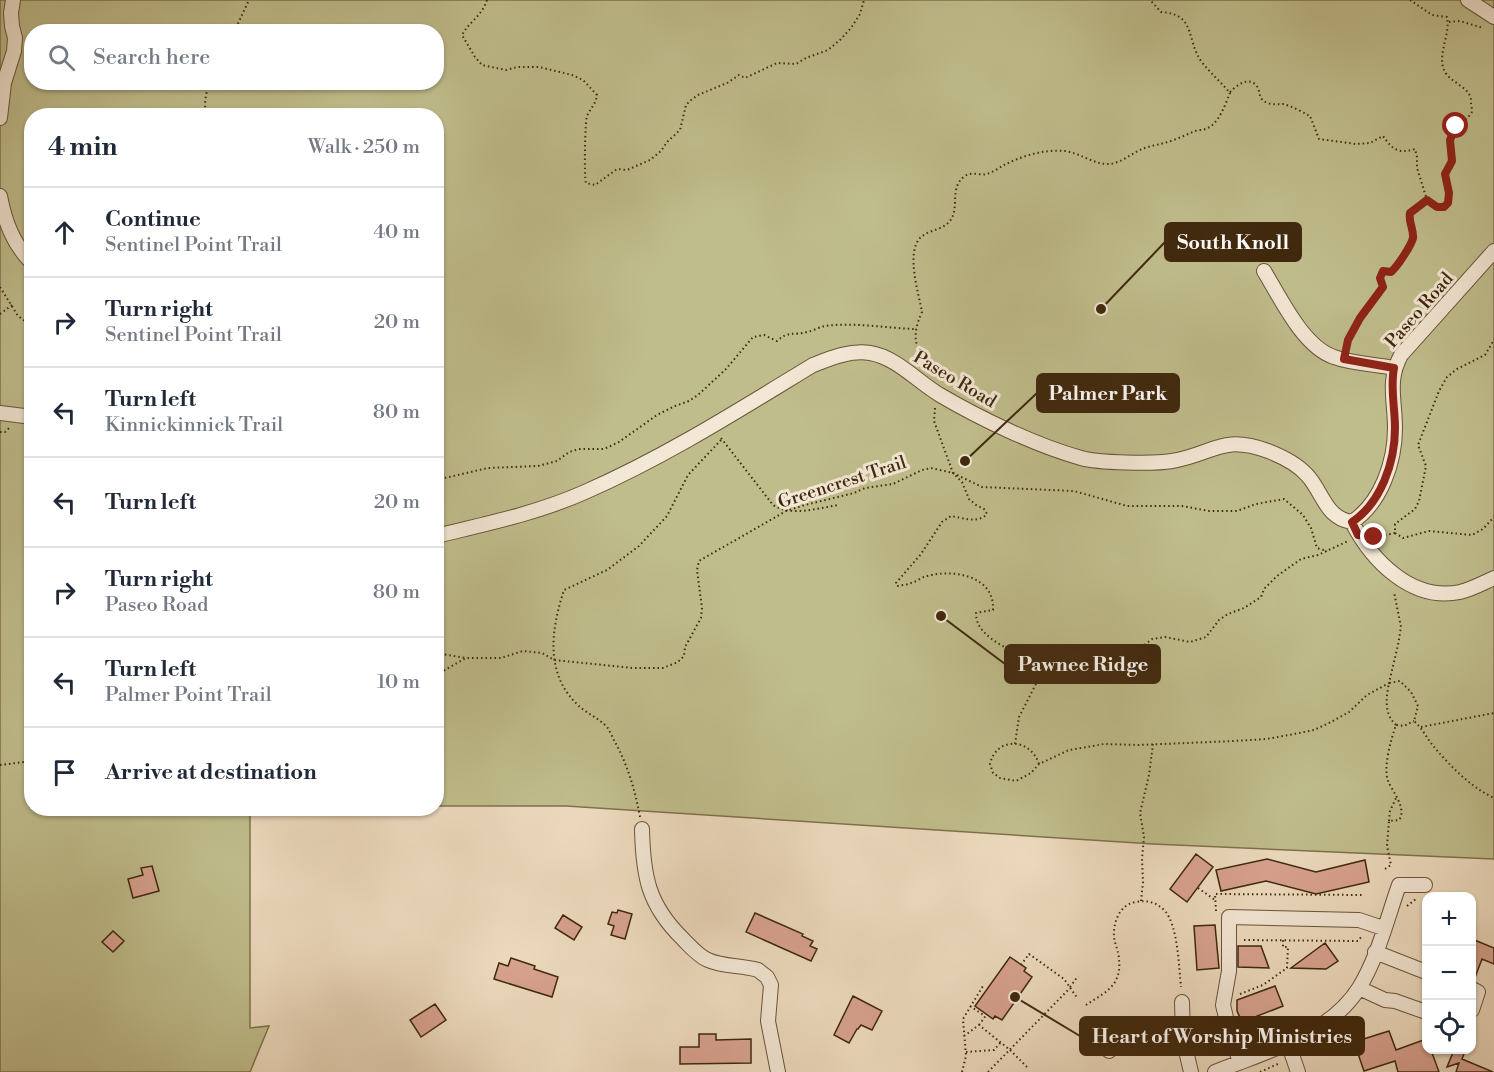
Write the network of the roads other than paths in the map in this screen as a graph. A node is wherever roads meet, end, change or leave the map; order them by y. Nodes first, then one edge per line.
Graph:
1 (14, 0) edge
2 (1468, 0) edge
3 (1490, 23) edge
4 (0, 118) edge
5 (0, 196) edge
6 (1494, 251) edge
7 (24, 252) edge
8 (1264, 271) dead end
9 (1394, 368) junction
10 (0, 413) edge
11 (24, 416) edge
12 (1352, 522) junction
13 (444, 534) edge
14 (1494, 578) edge
15 (642, 829) road end
16 (1425, 885) dead end
17 (1383, 928) junction
18 (1375, 952) junction
19 (1422, 970) edge
20 (1359, 988) junction
21 (1182, 1002) road end
22 (1422, 1011) edge
23 (1183, 1029) junction
24 (1288, 1043) junction
25 (1109, 1052) dead end
26 (1240, 1062) junction
27 (778, 1072) edge
28 (1191, 1072) edge
29 (1215, 1072) edge
30 (1298, 1072) edge

1 - 4 street
2 - 3 street
5 - 7 street
6 - 9 street, Paseo Road
8 - 9 street
9 - 12 street, Paseo Road
10 - 11 street
12 - 13 street, Paseo Road
12 - 14 street
15 - 27 street
16 - 17 street
17 - 18 street
17 - 26 street
18 - 19 street
18 - 20 street
20 - 22 street
20 - 24 street
21 - 23 street
23 - 25 street
23 - 28 street
24 - 26 street
24 - 30 street
26 - 29 street

